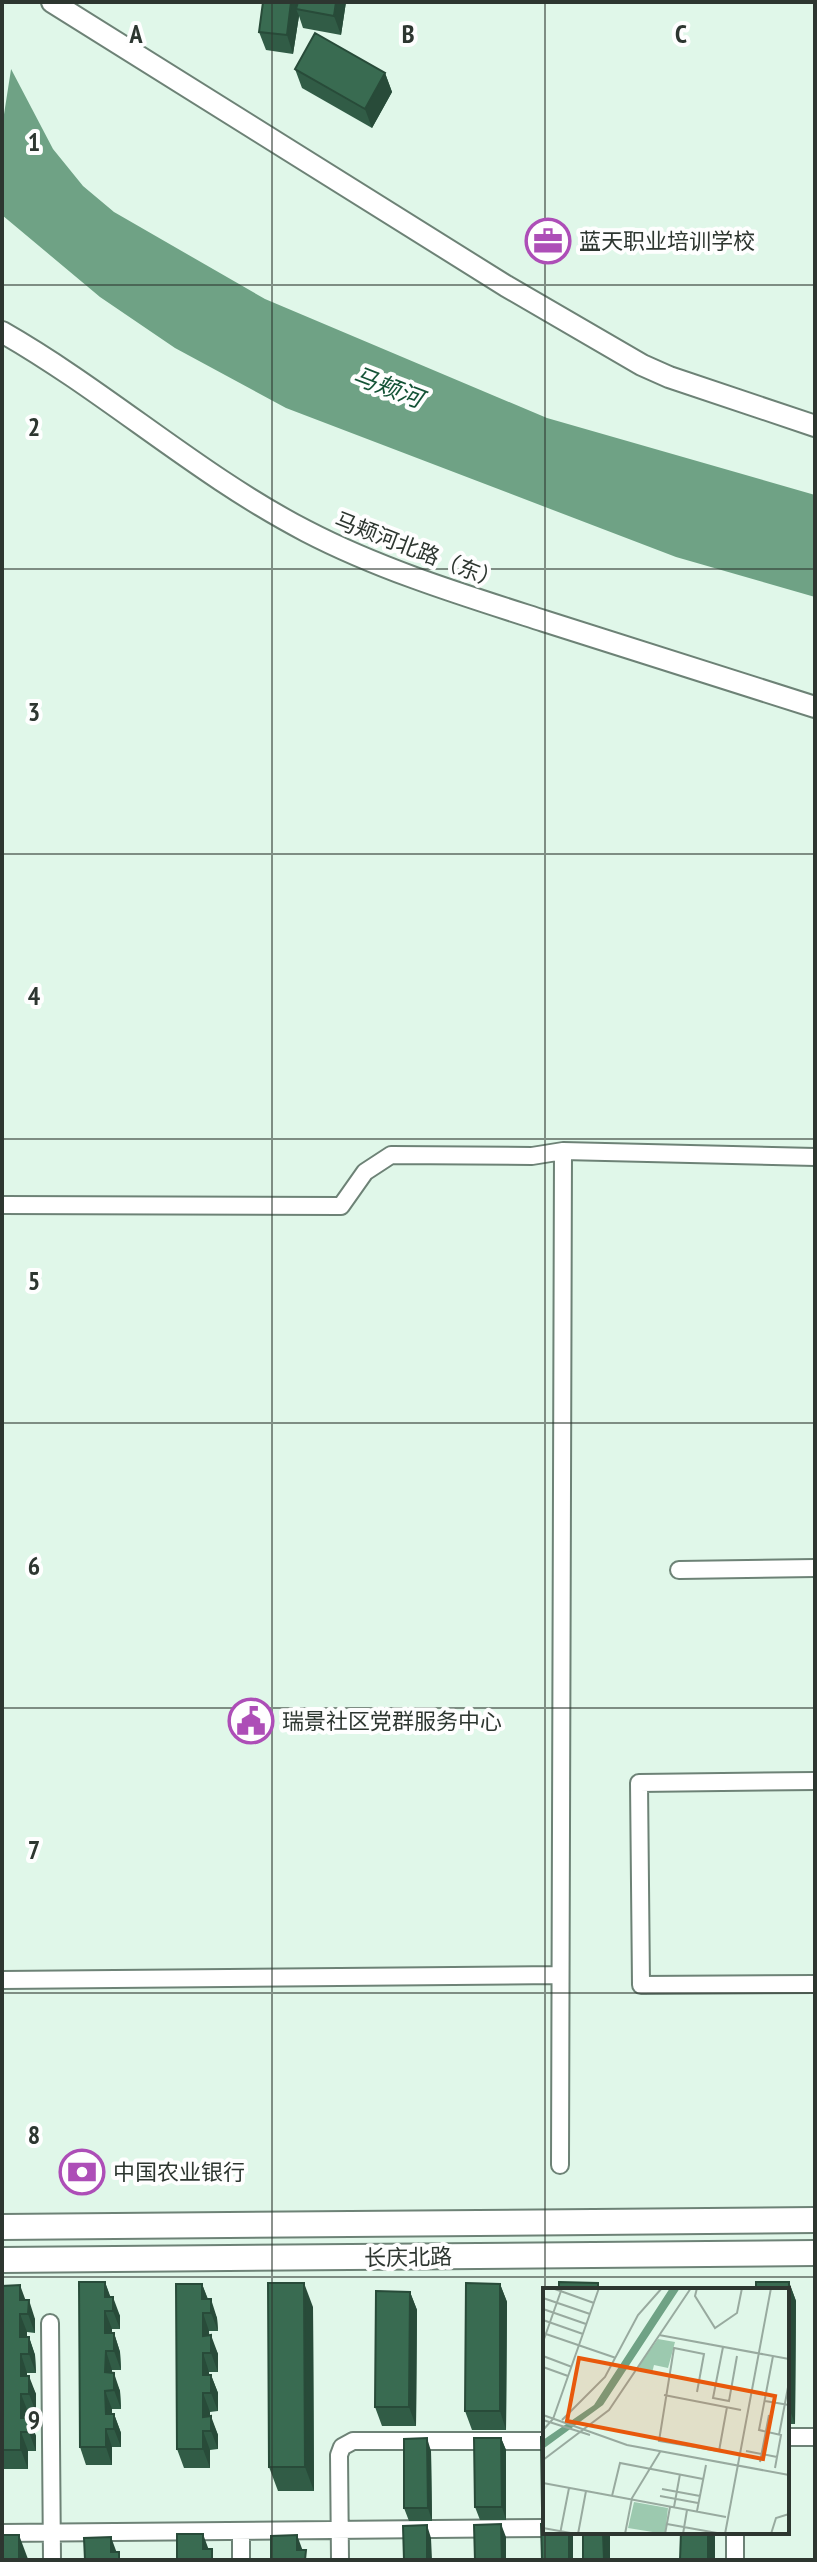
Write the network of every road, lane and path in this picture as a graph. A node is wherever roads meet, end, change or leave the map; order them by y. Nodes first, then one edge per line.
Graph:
1 (52, 2) edge
2 (2, 332) edge
3 (815, 426) edge
4 (815, 707) edge
5 (563, 1151) junction
6 (815, 1157) edge
7 (2, 1205) edge
8 (815, 1568) edge
9 (679, 1570) dead end
10 (815, 1781) edge
11 (558, 1975) junction
12 (2, 1980) edge
13 (815, 1984) edge
14 (560, 2165) dead end
15 (815, 2220) edge
16 (2, 2227) edge
17 (815, 2253) edge
18 (2, 2260) edge
19 (50, 2323) dead end
20 (789, 2437) edge
21 (815, 2437) edge
22 (543, 2441) edge
23 (543, 2528) edge
24 (339, 2531) junction
25 (241, 2532) junction
26 (2, 2533) edge
27 (52, 2533) junction
28 (735, 2534) edge
29 (52, 2560) edge
30 (241, 2560) edge
31 (340, 2560) edge
32 (735, 2560) edge

1 - 3 street
2 - 4 street, 马颊河北路（东）
5 - 6 street
5 - 7 street
5 - 11 street
8 - 9 street
10 - 13 street
11 - 12 street
11 - 14 street
15 - 16 main road, 长庆北路
17 - 18 main road, 长庆北路
19 - 27 street
20 - 21 street
22 - 24 street
23 - 24 street
24 - 25 street
24 - 31 street
25 - 27 street
25 - 30 street
26 - 27 street
27 - 29 street
28 - 32 street

